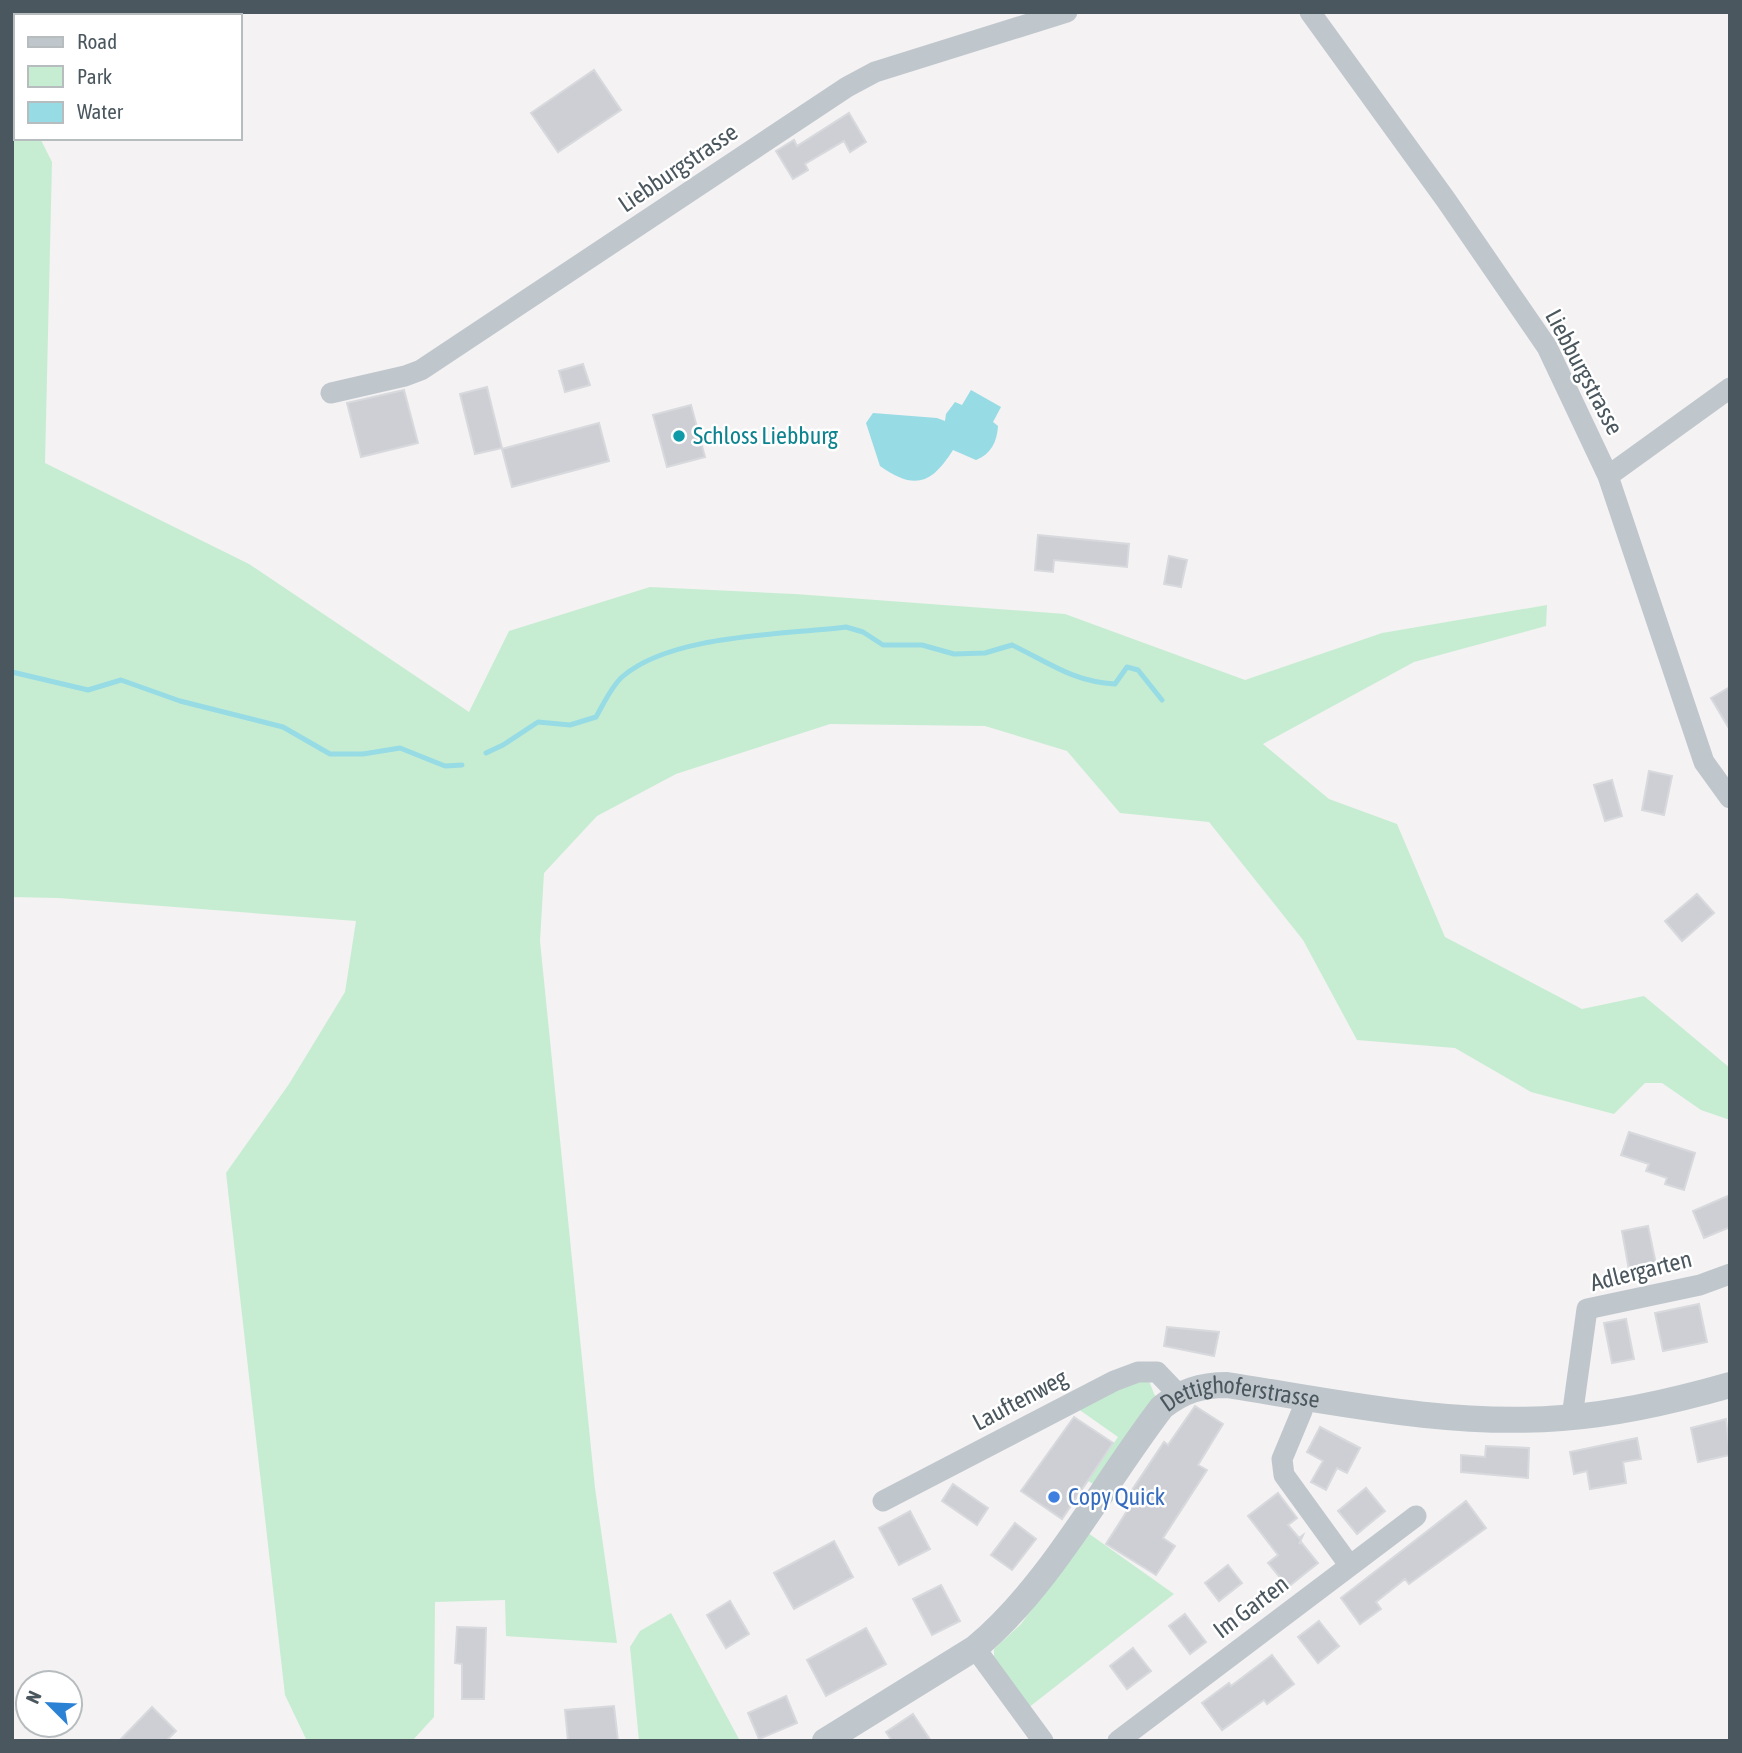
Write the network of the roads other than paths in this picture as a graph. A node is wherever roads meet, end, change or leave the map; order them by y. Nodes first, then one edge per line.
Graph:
1 (1067, 12) edge
2 (1310, 12) edge
3 (1730, 388) edge
4 (331, 393) dead end
5 (1608, 476) junction
6 (1730, 799) edge
7 (1730, 1274) edge
8 (1730, 1385) edge
9 (1178, 1394) junction
10 (1304, 1396) junction
11 (1561, 1418) junction
12 (883, 1501) dead end
13 (1416, 1516) dead end
14 (1350, 1566) junction
15 (975, 1648) junction
16 (825, 1741) edge
17 (1043, 1741) edge
18 (1118, 1741) edge

1 - 4 street, Liebburgstrasse
2 - 5 street, Liebburgstrasse
3 - 5 street
5 - 6 street, Liebburgstrasse
7 - 11 street, Adlergarten
8 - 11 street, Dettighoferstrasse
9 - 10 street, Dettighoferstrasse
9 - 12 street, Lauftenweg
9 - 15 street, Dettighoferstrasse
10 - 11 street, Dettighoferstrasse
10 - 14 street
13 - 14 street, Im Garten
14 - 18 street, Im Garten
15 - 16 street, Dettighoferstrasse
15 - 17 street

